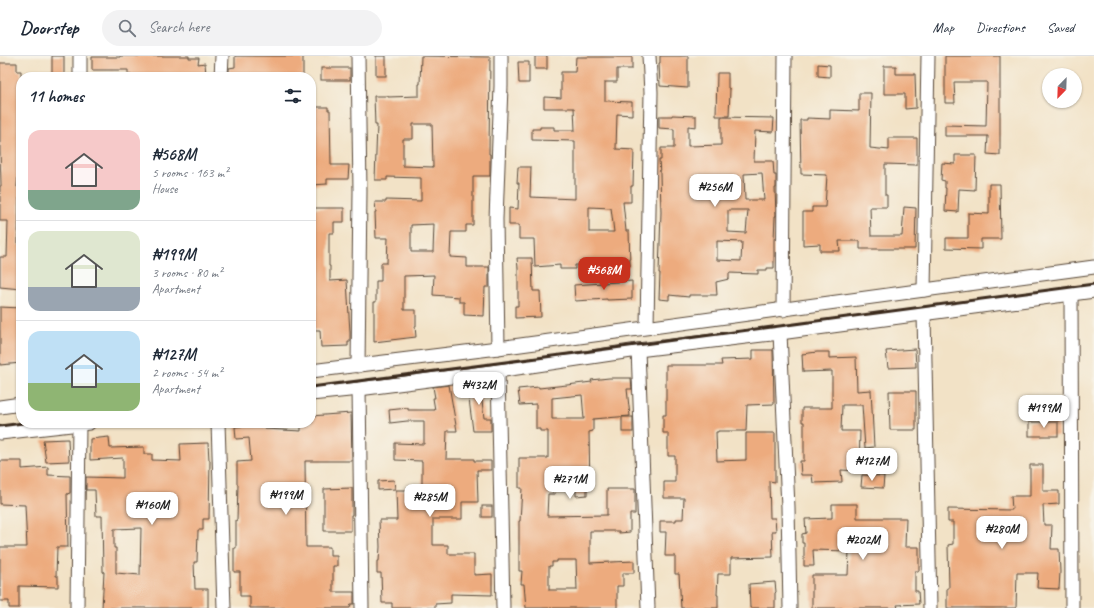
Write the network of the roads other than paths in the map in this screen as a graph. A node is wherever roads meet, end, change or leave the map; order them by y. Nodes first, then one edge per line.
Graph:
1 (80, 56) edge
2 (222, 56) edge
3 (358, 56) edge
4 (501, 56) edge
5 (649, 56) edge
6 (785, 56) edge
7 (928, 56) edge
8 (80, 72) edge
9 (222, 72) edge
10 (1094, 267) edge
11 (924, 290) junction
12 (1094, 291) edge
13 (1071, 293) junction
14 (783, 310) junction
15 (924, 314) junction
16 (647, 327) junction
17 (780, 333) junction
18 (498, 348) junction
19 (638, 350) junction
20 (358, 366) junction
21 (316, 371) edge
22 (498, 371) junction
23 (359, 389) junction
24 (316, 393) edge
25 (16, 404) edge
26 (0, 406) edge
27 (46, 428) edge
28 (82, 428) edge
29 (218, 428) edge
30 (0, 433) edge
31 (77, 608) edge
32 (224, 608) edge
33 (362, 608) edge
34 (503, 608) edge
35 (648, 608) edge
36 (790, 608) edge
37 (930, 608) edge
38 (1072, 608) edge

1 - 8 street
2 - 9 street
3 - 20 street
4 - 18 street
5 - 16 street
6 - 14 street
7 - 11 street
10 - 11 street
11 - 14 street
12 - 13 street
13 - 15 street
13 - 38 street
14 - 16 street
15 - 17 street
15 - 37 street
16 - 18 street
17 - 19 street
17 - 36 street
18 - 20 street
19 - 22 street
19 - 35 street
20 - 21 street
22 - 23 street
22 - 34 street
23 - 24 street
23 - 33 street
25 - 26 street
27 - 30 street
28 - 31 street
29 - 32 street

